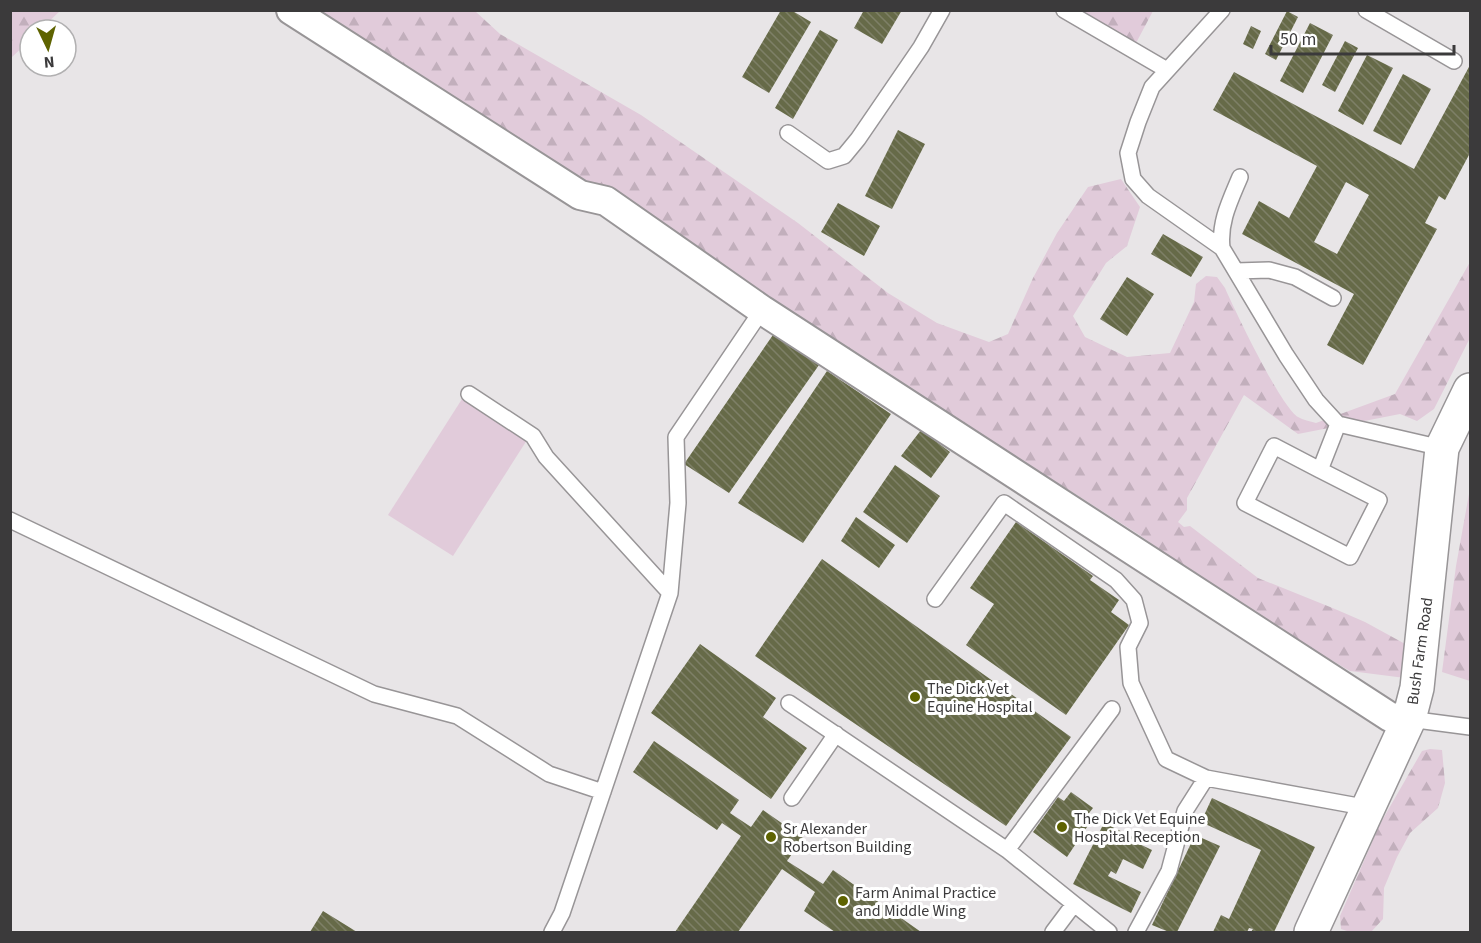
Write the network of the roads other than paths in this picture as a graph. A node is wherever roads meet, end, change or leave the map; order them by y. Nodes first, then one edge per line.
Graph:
1 (291, 10) edge
2 (942, 10) edge
3 (1064, 10) edge
4 (1222, 10) edge
5 (1366, 10) edge
6 (1454, 61) dead end
7 (1167, 70) junction
8 (788, 133) dead end
9 (1240, 177) dead end
10 (1222, 248) junction
11 (1236, 271) junction
12 (1333, 298) dead end
13 (762, 309) junction
14 (1470, 390) edge
15 (469, 394) dead end
16 (1338, 424) junction
17 (1442, 448) junction
18 (1320, 470) junction
19 (10, 520) edge
20 (670, 593) junction
21 (935, 599) dead end
22 (789, 703) dead end
23 (1112, 709) dead end
24 (1409, 719) junction
25 (1470, 727) edge
26 (836, 734) junction
27 (1206, 778) junction
28 (603, 792) junction
29 (792, 798) dead end
30 (1369, 808) junction
31 (1007, 850) junction
32 (1074, 904) junction
33 (552, 933) edge
34 (1053, 933) edge
35 (1108, 933) edge
36 (1136, 933) edge
37 (1311, 933) edge

1 - 13 street
2 - 8 lane
3 - 7 lane
4 - 7 lane
5 - 6 lane
7 - 10 lane
9 - 10 lane
10 - 11 lane
11 - 12 lane
11 - 16 lane
13 - 20 lane
13 - 24 street
14 - 17 street, Bush Farm Road
15 - 20 lane
16 - 17 lane
16 - 18 lane
17 - 24 street, Bush Farm Road
18 - 18 lane
19 - 28 lane
20 - 28 lane
21 - 27 lane
22 - 26 lane
23 - 31 lane
24 - 25 lane
24 - 30 street, Bush Farm Road
26 - 29 lane
26 - 31 lane
27 - 30 lane
27 - 36 lane
28 - 33 lane
30 - 37 street, Bush Farm Road
31 - 32 lane
32 - 34 lane
32 - 35 lane

